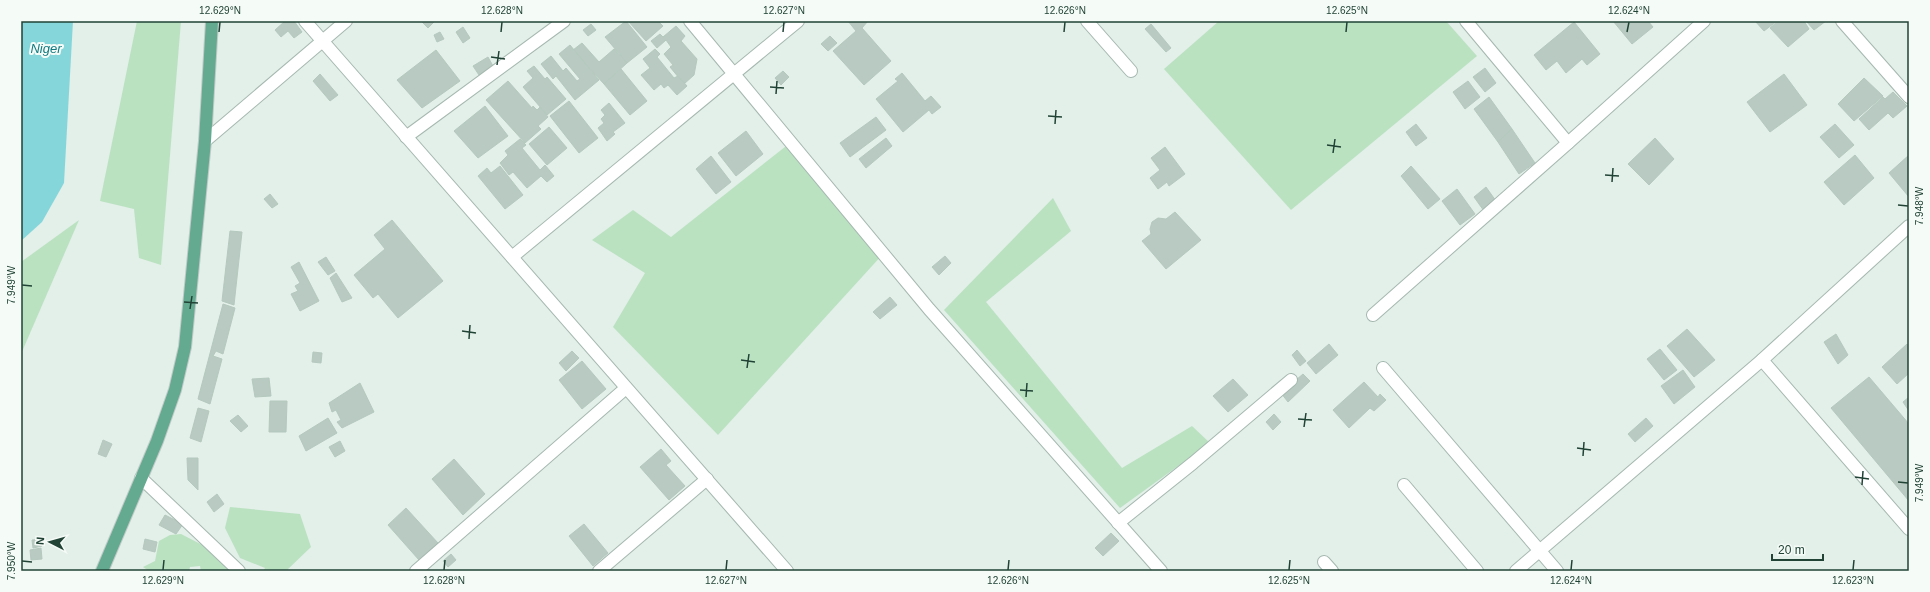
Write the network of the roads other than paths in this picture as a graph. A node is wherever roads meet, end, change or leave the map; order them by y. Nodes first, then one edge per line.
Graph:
1 (212, 21) edge
2 (305, 21) edge
3 (346, 21) edge
4 (564, 21) edge
5 (690, 21) edge
6 (798, 21) edge
7 (1087, 21) edge
8 (1466, 21) edge
9 (1704, 21) edge
10 (1842, 21) edge
11 (322, 40) junction
12 (1131, 71) dead end
13 (735, 74) junction
14 (1909, 97) edge
15 (406, 137) junction
16 (205, 141) junction
17 (1568, 143) junction
18 (1909, 226) edge
19 (512, 257) junction
20 (1373, 315) dead end
21 (1762, 360) junction
22 (1383, 368) dead end
23 (1291, 380) dead end
24 (626, 388) junction
25 (141, 478) junction
26 (706, 479) junction
27 (1404, 485) dead end
28 (1118, 523) junction
29 (1909, 528) edge
30 (1539, 551) junction
31 (102, 571) edge
32 (239, 571) edge
33 (416, 571) edge
34 (599, 571) edge
35 (787, 571) edge
36 (1161, 571) edge
37 (1477, 571) edge
38 (1516, 571) edge
39 (1557, 571) edge

1 - 16 main road
2 - 11 street
3 - 11 street
4 - 15 street
5 - 13 street
6 - 13 street
7 - 12 street
8 - 17 street
9 - 17 street
10 - 14 street
11 - 15 street
11 - 16 street
13 - 19 street
13 - 28 street
15 - 19 street
16 - 25 main road
17 - 20 street
18 - 21 street
19 - 24 street
21 - 29 street
21 - 30 street
22 - 30 street
23 - 28 street
24 - 26 street
24 - 33 street
25 - 31 main road
25 - 32 street
26 - 34 street
26 - 35 street
27 - 37 street
28 - 36 street
30 - 38 street
30 - 39 street

